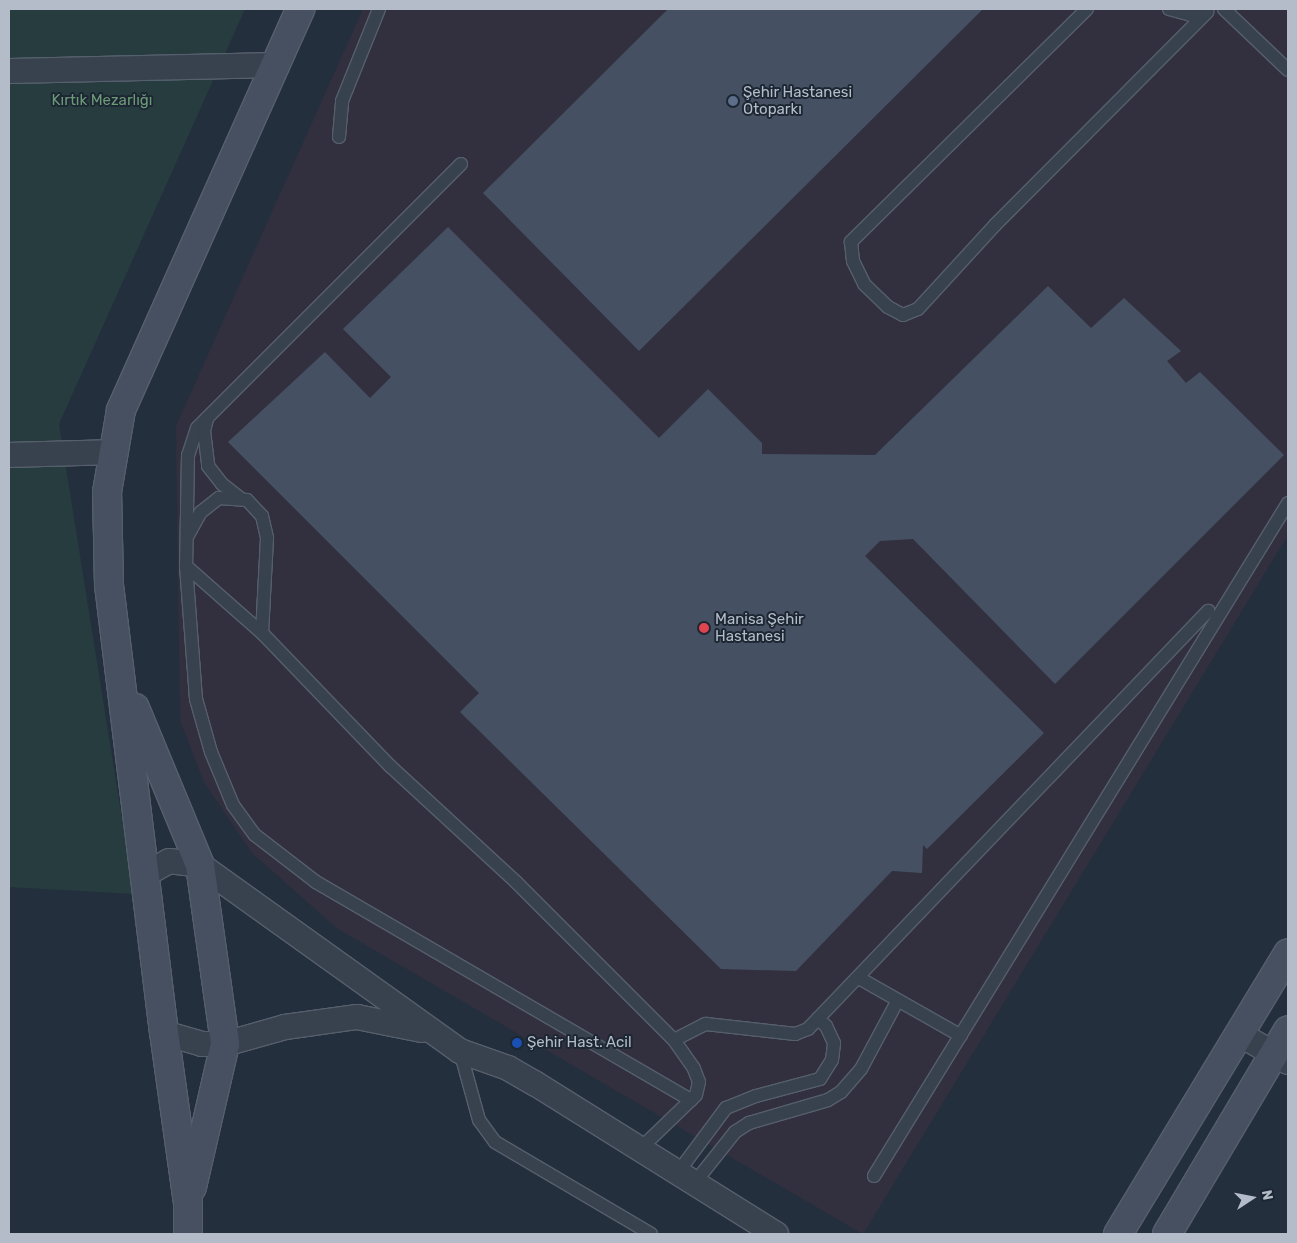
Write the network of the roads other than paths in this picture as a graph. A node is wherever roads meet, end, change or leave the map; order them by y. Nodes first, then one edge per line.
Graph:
1 (300, 9) edge
2 (379, 9) edge
3 (1087, 9) edge
4 (1170, 9) edge
5 (1224, 9) edge
6 (1209, 10) edge
7 (275, 65) junction
8 (1288, 70) edge
9 (9, 71) edge
10 (339, 137) dead end
11 (461, 164) dead end
12 (207, 416) junction
13 (114, 452) junction
14 (9, 455) edge
15 (240, 498) junction
16 (1288, 504) edge
17 (187, 538) junction
18 (186, 566) junction
19 (1208, 611) dead end
20 (262, 633) junction
21 (124, 680) junction
22 (200, 865) junction
23 (144, 876) junction
24 (1288, 953) edge
25 (859, 978) junction
26 (898, 1000) junction
27 (818, 1019) junction
28 (1288, 1030) edge
29 (429, 1031) junction
30 (164, 1032) junction
31 (1241, 1035) junction
32 (962, 1036) junction
33 (674, 1040) junction
34 (224, 1044) junction
35 (460, 1051) junction
36 (1281, 1058) edge
37 (691, 1100) junction
38 (640, 1149) junction
39 (687, 1176) junction
40 (874, 1176) dead end
41 (188, 1203) junction
42 (188, 1234) edge
43 (651, 1234) edge
44 (776, 1234) edge
45 (1118, 1234) edge
46 (1167, 1234) edge

1 - 7 street
2 - 10 lane
3 - 6 lane
4 - 6 lane
5 - 8 lane
7 - 9 street
7 - 13 street
11 - 12 lane
12 - 15 lane
12 - 17 lane
13 - 14 street
13 - 21 street
15 - 17 lane
15 - 20 lane
16 - 32 lane
17 - 18 lane
18 - 20 lane
18 - 37 lane
19 - 25 lane
20 - 33 lane
21 - 22 street
21 - 23 street
22 - 23 street
22 - 29 street
22 - 34 street
23 - 30 street
24 - 31 street
25 - 26 lane
25 - 27 lane
26 - 32 lane
26 - 39 lane
27 - 33 lane
27 - 39 lane
28 - 36 street
29 - 34 street
29 - 35 street
30 - 34 street
30 - 41 street
31 - 36 street
31 - 45 street
32 - 40 lane
33 - 37 lane
34 - 41 street
35 - 38 street
35 - 43 lane
36 - 46 street
37 - 38 lane
38 - 39 street
39 - 44 street
41 - 42 street

